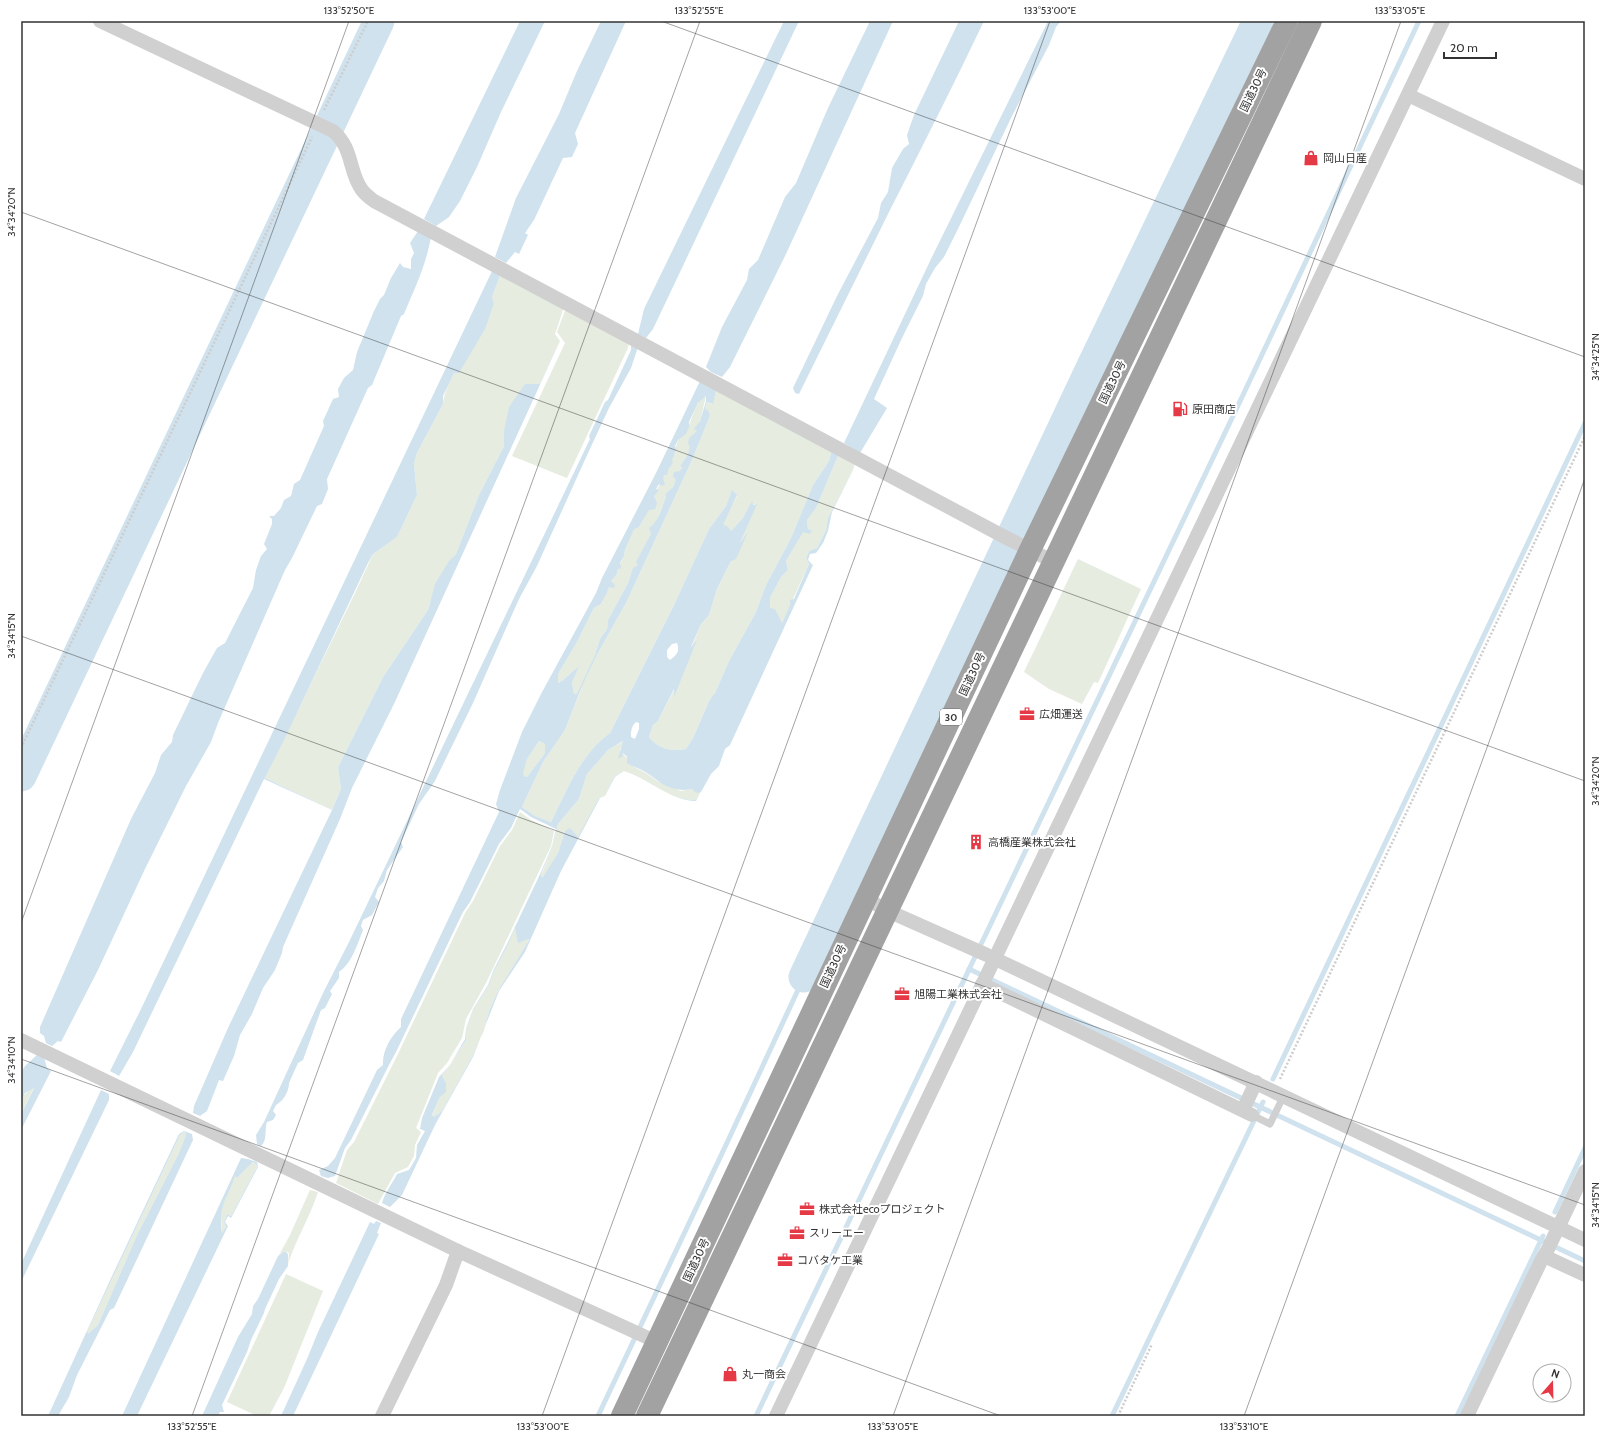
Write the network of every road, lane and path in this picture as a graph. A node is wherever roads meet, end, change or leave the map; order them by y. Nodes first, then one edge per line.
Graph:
1 (100, 21) edge
2 (368, 21) edge
3 (1287, 21) edge
4 (1311, 21) edge
5 (1443, 21) edge
6 (1408, 95) junction
7 (324, 127) junction
8 (1585, 179) edge
9 (1585, 436) edge
10 (1025, 547) junction
11 (1054, 562) junction
12 (21, 748) edge
13 (865, 898) junction
14 (888, 911) junction
15 (987, 968) junction
16 (21, 1040) edge
17 (1279, 1098) junction
18 (1251, 1104) junction
19 (1585, 1171) edge
20 (1585, 1240) edge
21 (1551, 1243) junction
22 (458, 1251) junction
23 (1585, 1275) edge
24 (652, 1340) junction
25 (1152, 1344) dead end
26 (382, 1416) edge
27 (622, 1416) edge
28 (647, 1416) edge
29 (776, 1416) edge
30 (1118, 1416) edge
31 (1467, 1416) edge

1 - 7 street
2 - 7 path
3 - 10 highway, 国道30号 / 30
4 - 11 highway, 国道30号 / 30
5 - 6 street
6 - 8 street
6 - 15 street
7 - 10 street
7 - 12 path
9 - 17 path
10 - 11 street
10 - 13 highway, 国道30号 / 30
11 - 14 highway, 国道30号 / 30
13 - 14 street
13 - 24 highway, 国道30号 / 30
14 - 15 street
14 - 28 highway, 国道30号 / 30
15 - 18 street
15 - 18 street
15 - 29 street
16 - 22 street
17 - 18 street
17 - 18 lane
17 - 21 street
19 - 21 street
20 - 21 street
21 - 23 street
21 - 31 street
22 - 24 street
22 - 26 street
24 - 27 highway, 国道30号 / 30
25 - 30 path

